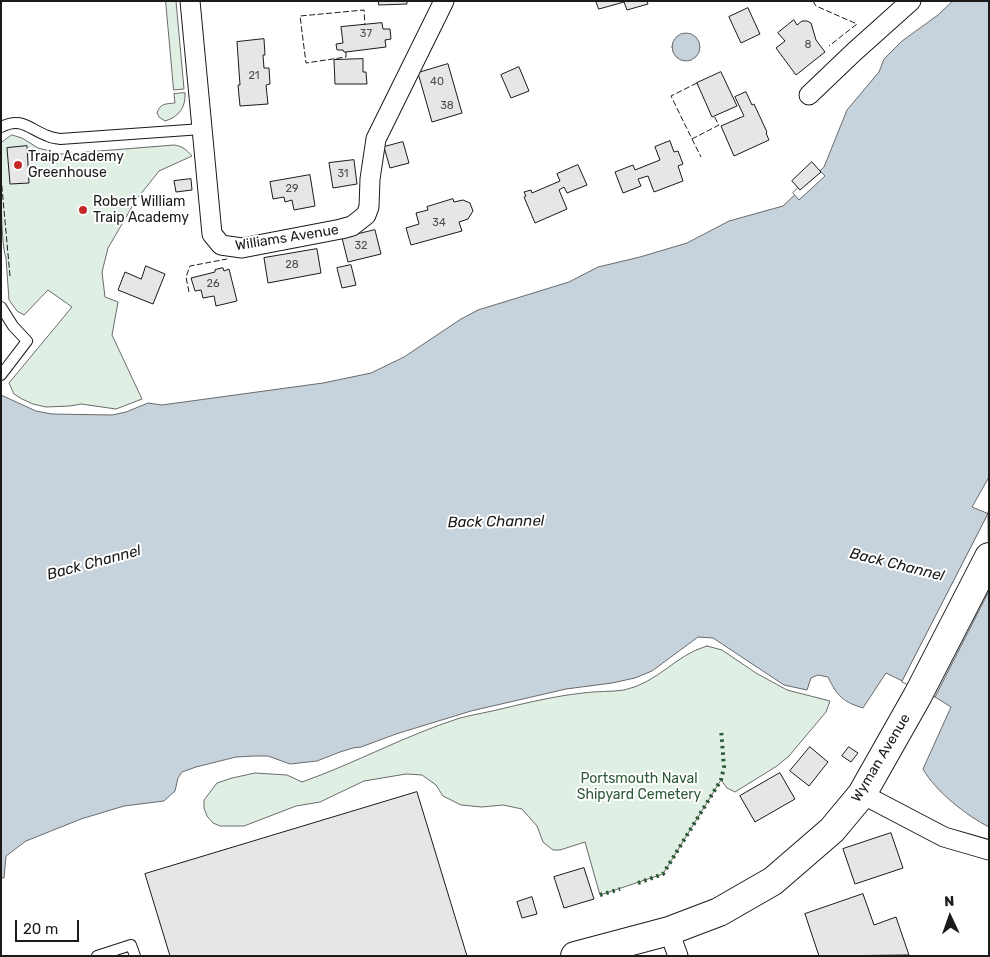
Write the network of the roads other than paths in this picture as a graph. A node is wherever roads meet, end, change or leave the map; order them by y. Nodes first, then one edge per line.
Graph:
1 (190, 1) edge
2 (444, 1) edge
3 (911, 1) edge
4 (809, 95) dead end
5 (1, 127) edge
6 (202, 129) junction
7 (1, 307) edge
8 (1, 375) edge
9 (989, 556) edge
10 (862, 794) junction
11 (989, 850) edge
12 (673, 943) edge
13 (97, 956) edge
14 (135, 956) edge
15 (575, 956) edge

1 - 6 street, Williams Avenue
2 - 6 street, Williams Avenue
3 - 4 street
5 - 6 lane
7 - 8 lane
9 - 10 street, Wyman Avenue
10 - 11 street
10 - 12 street, Wyman Avenue
12 - 15 street, Wyman Avenue
13 - 14 lane

